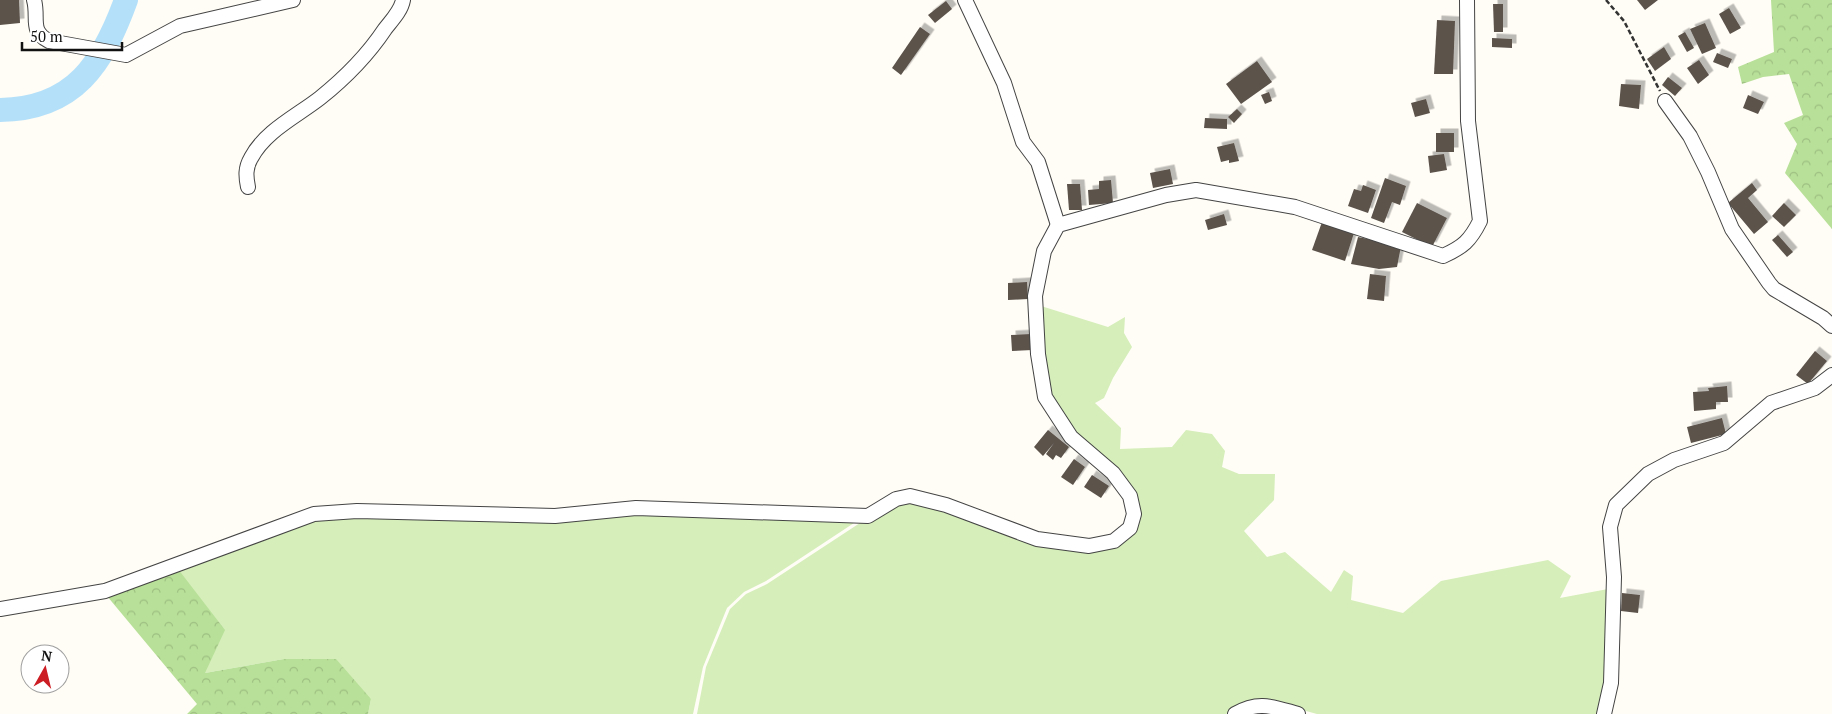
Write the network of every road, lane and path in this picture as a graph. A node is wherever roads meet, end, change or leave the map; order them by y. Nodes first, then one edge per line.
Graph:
1 (34, 0) edge
2 (293, 0) edge
3 (403, 0) edge
4 (965, 0) edge
5 (1467, 0) edge
6 (1606, 0) edge
7 (1665, 101) joint
8 (248, 187) dead end
9 (1058, 225) junction
10 (1832, 326) edge
11 (1832, 375) edge
12 (0, 609) edge
13 (1235, 714) edge
14 (1298, 714) edge
15 (1604, 714) edge

1 - 2 street
3 - 8 street
4 - 9 street
5 - 9 street
6 - 7 path
7 - 10 street
9 - 12 street
11 - 15 street
13 - 14 street

